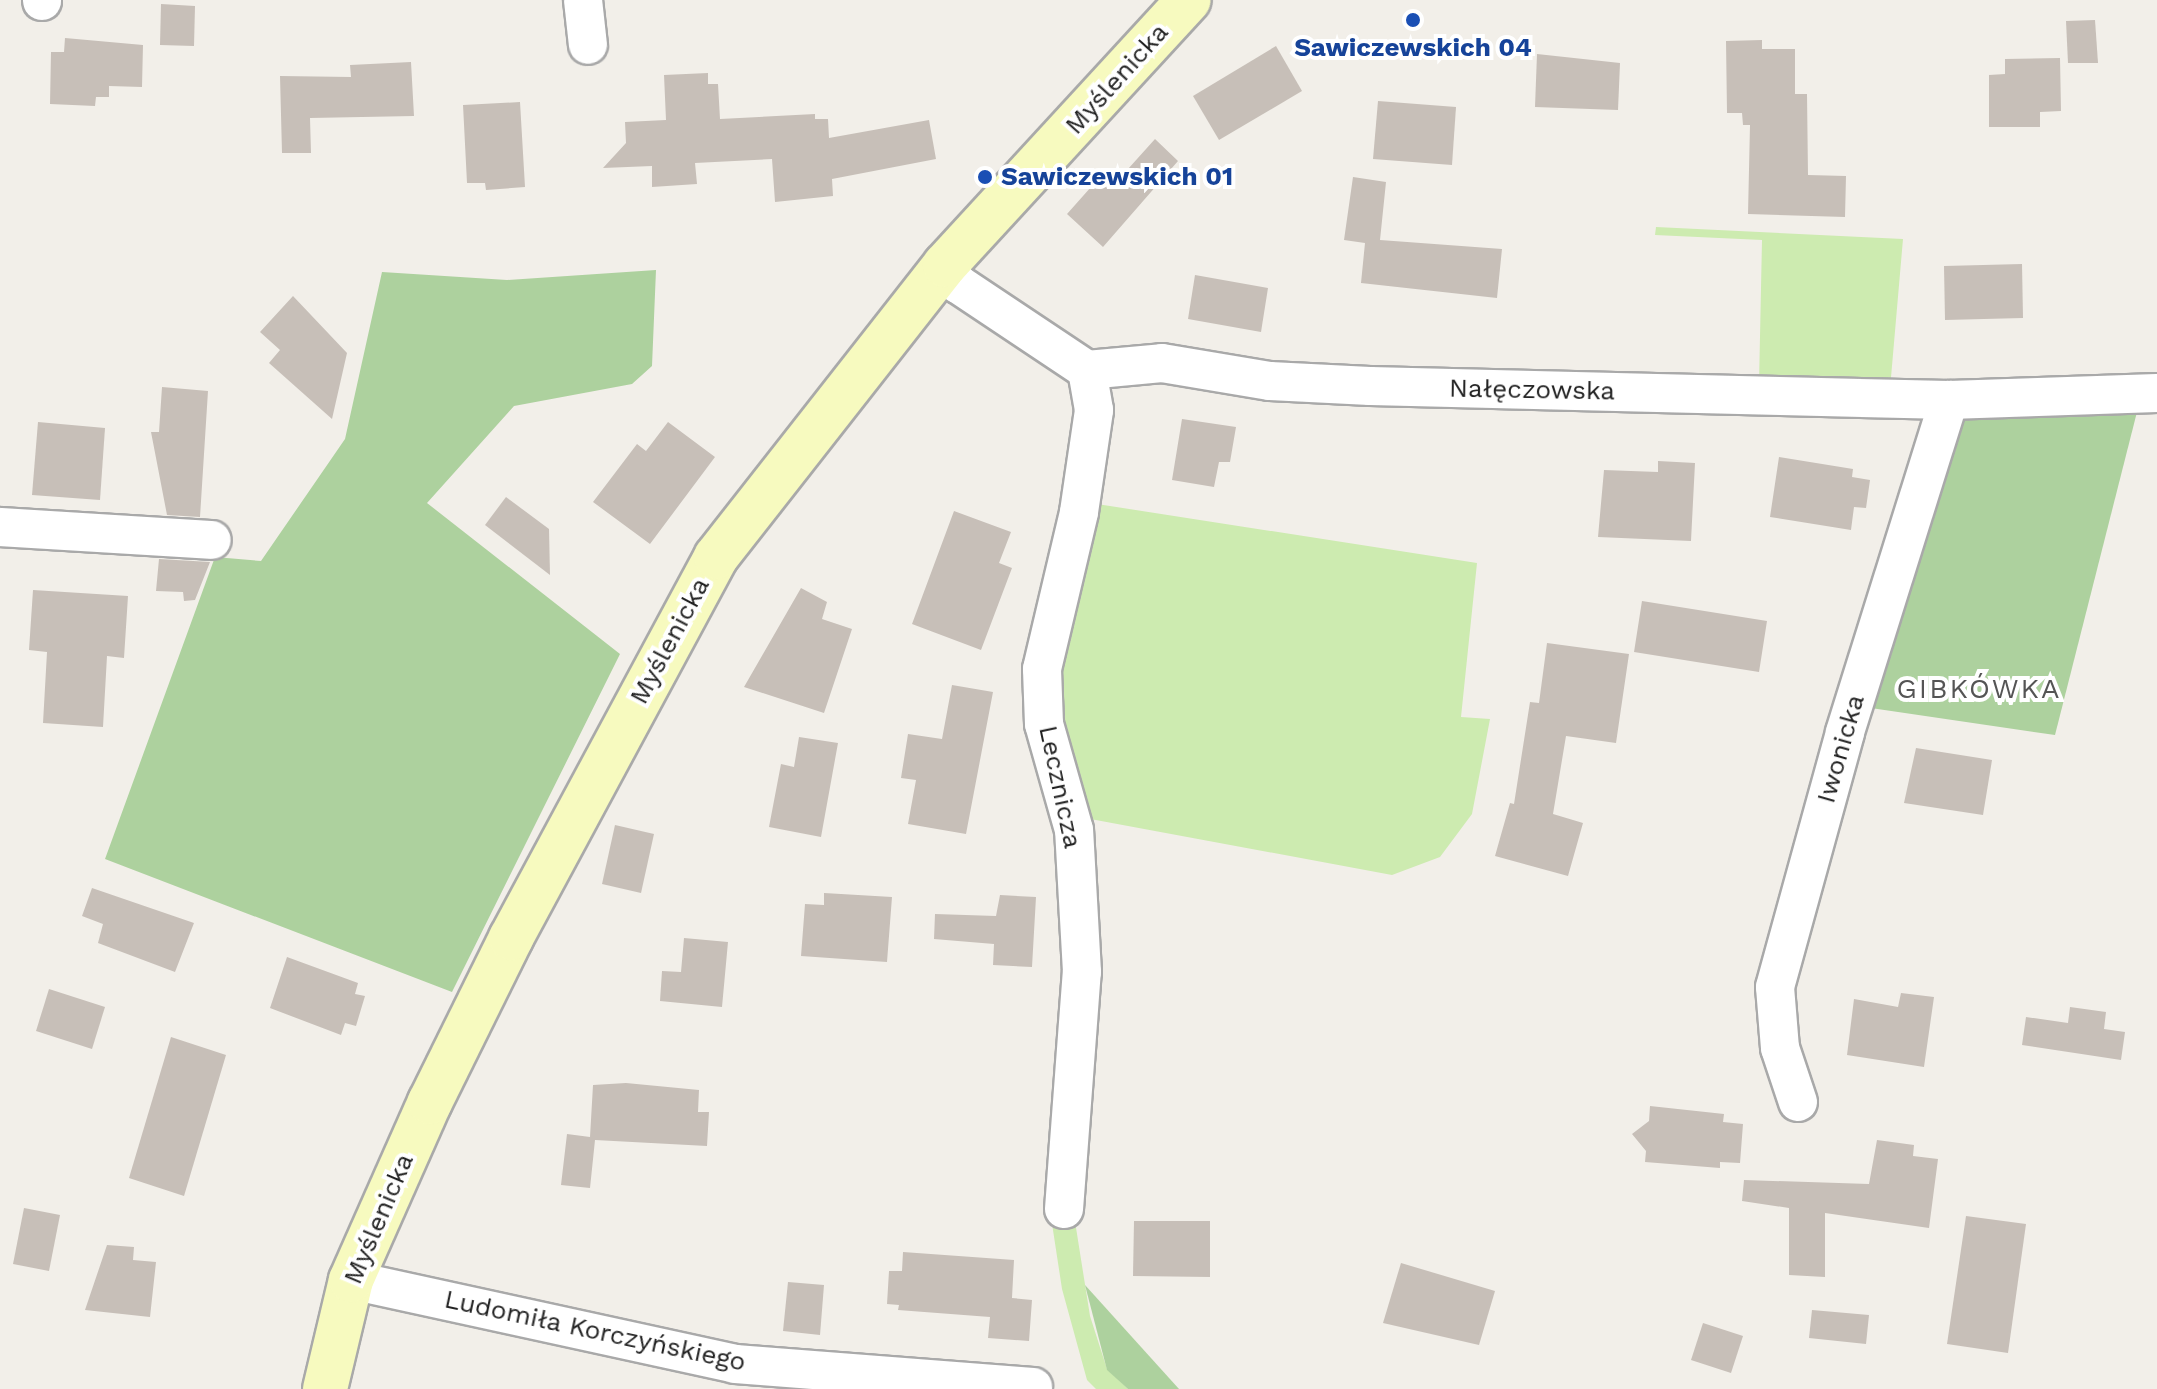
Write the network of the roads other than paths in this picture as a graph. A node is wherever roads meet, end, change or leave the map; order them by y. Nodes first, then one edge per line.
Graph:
1 (583, 0) edge
2 (1189, 0) edge
3 (588, 45) dead end
4 (945, 265) junction
5 (1087, 370) junction
6 (2157, 393) edge
7 (1949, 400) junction
8 (0, 527) edge
9 (212, 540) dead end
10 (1798, 1102) dead end
11 (1064, 1209) dead end
12 (351, 1280) junction
13 (1033, 1387) edge
14 (325, 1389) edge

1 - 3 street
2 - 4 street, Myślenicka
4 - 5 street
4 - 12 street, Myślenicka
5 - 7 street, Nałęczowska
5 - 11 street, Lecznicza
6 - 7 street, Nałęczowska
7 - 10 street, Iwonicka
8 - 9 street
12 - 13 street, Ludomiła Korczyńskiego
12 - 14 street, Myślenicka

